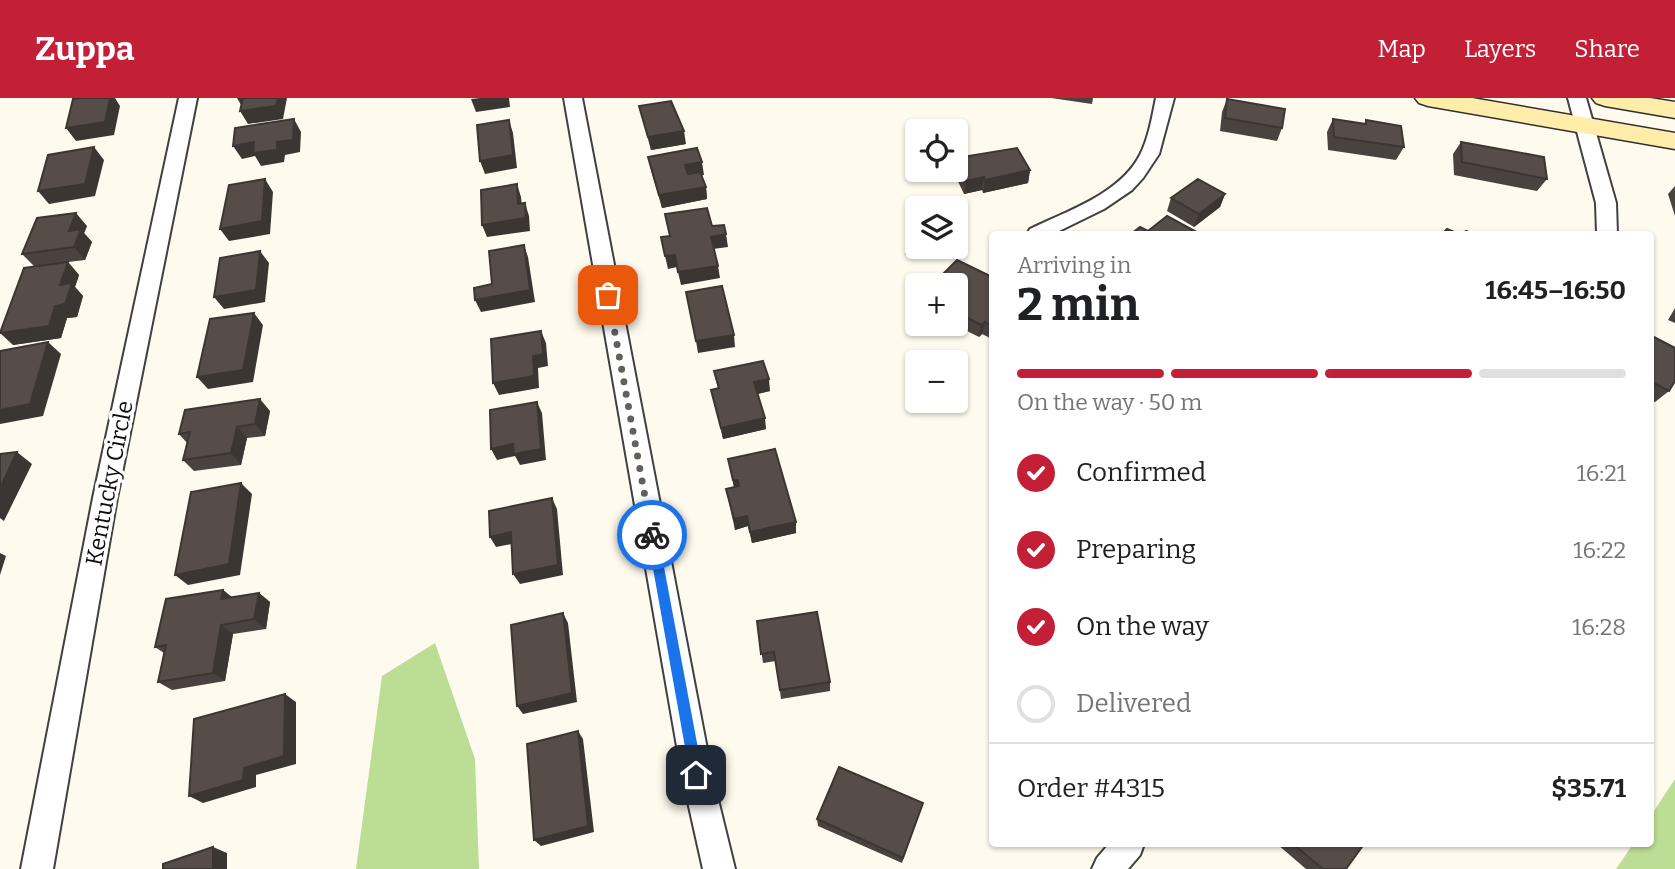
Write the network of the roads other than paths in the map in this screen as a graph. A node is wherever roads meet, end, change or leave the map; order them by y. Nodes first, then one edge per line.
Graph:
1 (188, 98) edge
2 (573, 98) edge
3 (1165, 98) edge
4 (1428, 98) edge
5 (1577, 98) edge
6 (1605, 98) edge
7 (1675, 110) edge
8 (1583, 125) junction
9 (1675, 141) edge
10 (1043, 231) edge
11 (1607, 231) edge
12 (1126, 847) edge
13 (37, 869) edge
14 (719, 869) edge
15 (1108, 869) edge

1 - 13 street, Kentucky Circle
2 - 14 street
3 - 10 street
4 - 8 street
5 - 8 street
6 - 7 street
8 - 9 street
8 - 11 street
12 - 15 street

